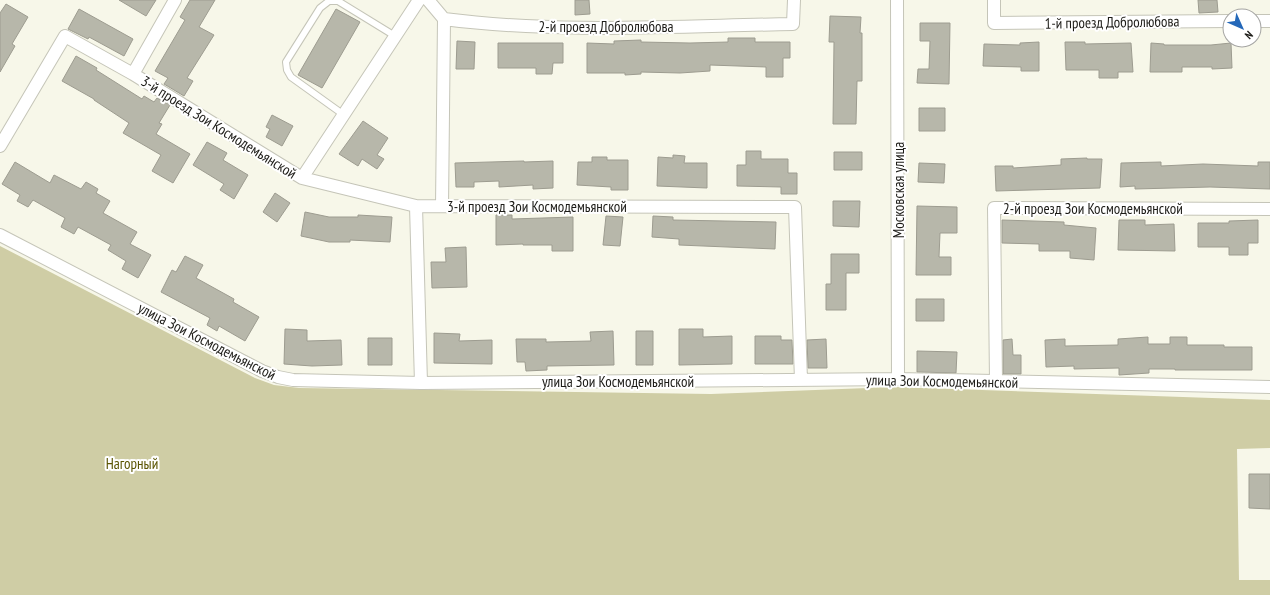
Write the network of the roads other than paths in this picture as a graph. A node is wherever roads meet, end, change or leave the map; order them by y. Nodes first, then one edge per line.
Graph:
1 (175, 0) edge
2 (419, 0) edge
3 (428, 0) edge
4 (794, 0) edge
5 (897, 0) edge
6 (994, 0) edge
7 (444, 20) junction
8 (1222, 21) edge
9 (395, 36) junction
10 (134, 74) junction
11 (344, 115) junction
12 (0, 146) edge
13 (302, 178) junction
14 (416, 206) junction
15 (442, 206) junction
16 (1270, 209) edge
17 (0, 235) edge
18 (801, 380) junction
19 (898, 380) junction
20 (996, 381) junction
21 (421, 383) junction
22 (1270, 387) edge

1 - 10 street
2 - 9 street
3 - 7 street
4 - 7 street, 2-й проезд Добролюбова
5 - 19 street, Московская улица
6 - 8 street, 1-й проезд Добролюбова
7 - 15 street
9 - 11 street
9 - 11 lane
10 - 12 street, 3-й проезд Зои Космодемьянской
10 - 13 street, 3-й проезд Зои Космодемьянской
11 - 13 street
13 - 14 street, 3-й проезд Зои Космодемьянской
14 - 15 street, 3-й проезд Зои Космодемьянской
14 - 21 street
15 - 18 street, 3-й проезд Зои Космодемьянской
16 - 20 street, 2-й проезд Зои Космодемьянской
17 - 21 street, улица Зои Космодемьянской
18 - 19 street, улица Зои Космодемьянской
18 - 21 street, улица Зои Космодемьянской
19 - 20 street, улица Зои Космодемьянской
20 - 22 street, улица Зои Космодемьянской

